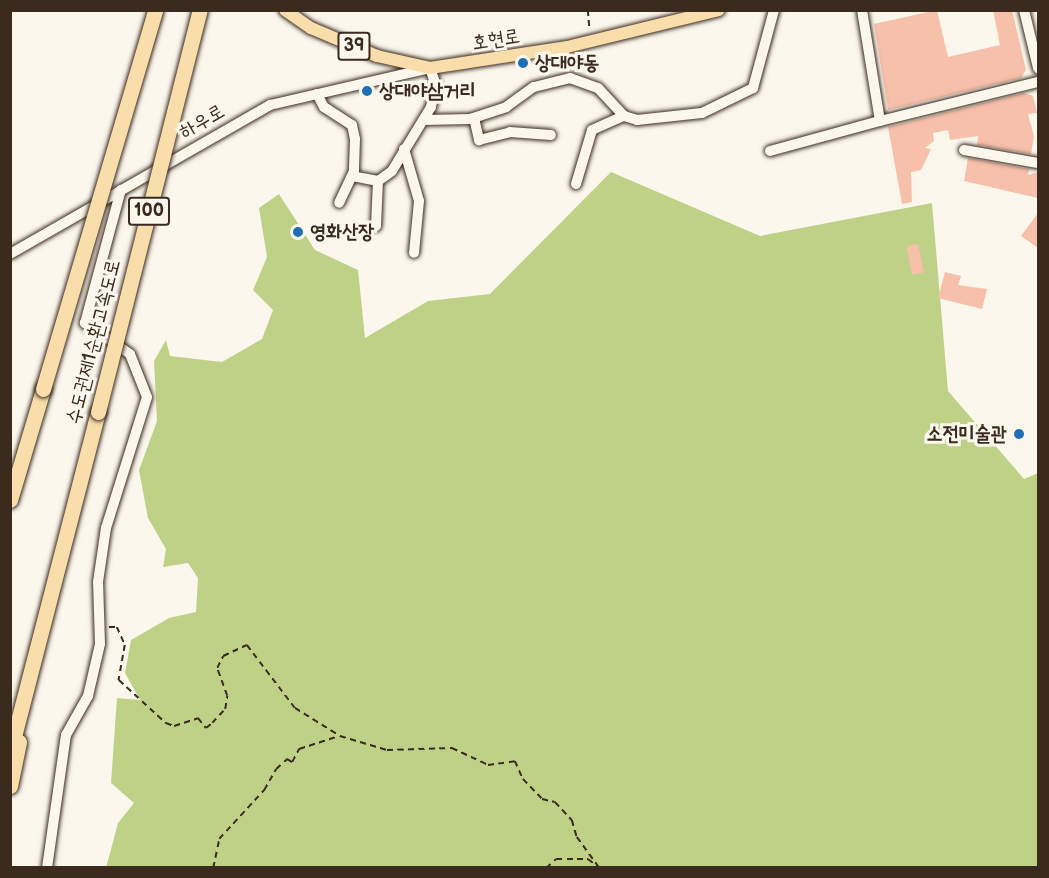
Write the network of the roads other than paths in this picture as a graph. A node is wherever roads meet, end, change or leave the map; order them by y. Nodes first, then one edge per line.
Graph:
1 (155, 10) edge
2 (200, 10) edge
3 (285, 10) edge
4 (719, 10) edge
5 (774, 10) edge
6 (862, 10) edge
7 (1025, 12) edge
8 (1038, 21) edge
9 (429, 68) junction
10 (1038, 68) edge
11 (1038, 82) edge
12 (316, 94) junction
13 (624, 116) junction
14 (474, 118) junction
15 (424, 120) junction
16 (880, 121) junction
17 (551, 135) dead end
18 (404, 149) junction
19 (964, 150) dead end
20 (770, 151) dead end
21 (1038, 163) edge
22 (352, 176) junction
23 (378, 181) junction
24 (576, 184) dead end
25 (121, 190) junction
26 (339, 203) dead end
27 (376, 226) dead end
28 (414, 253) dead end
29 (10, 254) edge
30 (10, 500) edge
31 (30, 683) junction
32 (10, 752) edge
33 (10, 786) edge
34 (47, 867) edge

1 - 30 highway, 수도권제1순환고속도로 / 100, bridge
2 - 31 highway, 수도권제1순환고속도로 / 100, bridge
3 - 9 main road, 호현로 / 39
4 - 9 main road, 호현로 / 39
5 - 13 street
6 - 16 street
7 - 8 street
7 - 10 street
9 - 12 street, 하우로
9 - 15 street
11 - 16 street
12 - 22 street
12 - 25 street, 하우로
13 - 14 street
13 - 24 street
14 - 15 street
14 - 17 street
15 - 18 street
16 - 20 street
18 - 23 street
18 - 28 street
19 - 21 street
22 - 23 street
22 - 26 street
23 - 27 street
25 - 29 street, 하우로
25 - 34 street
31 - 32 highway, 수도권제1순환고속도로 / 100
31 - 33 highway, 수도권제1순환고속도로 / 100

